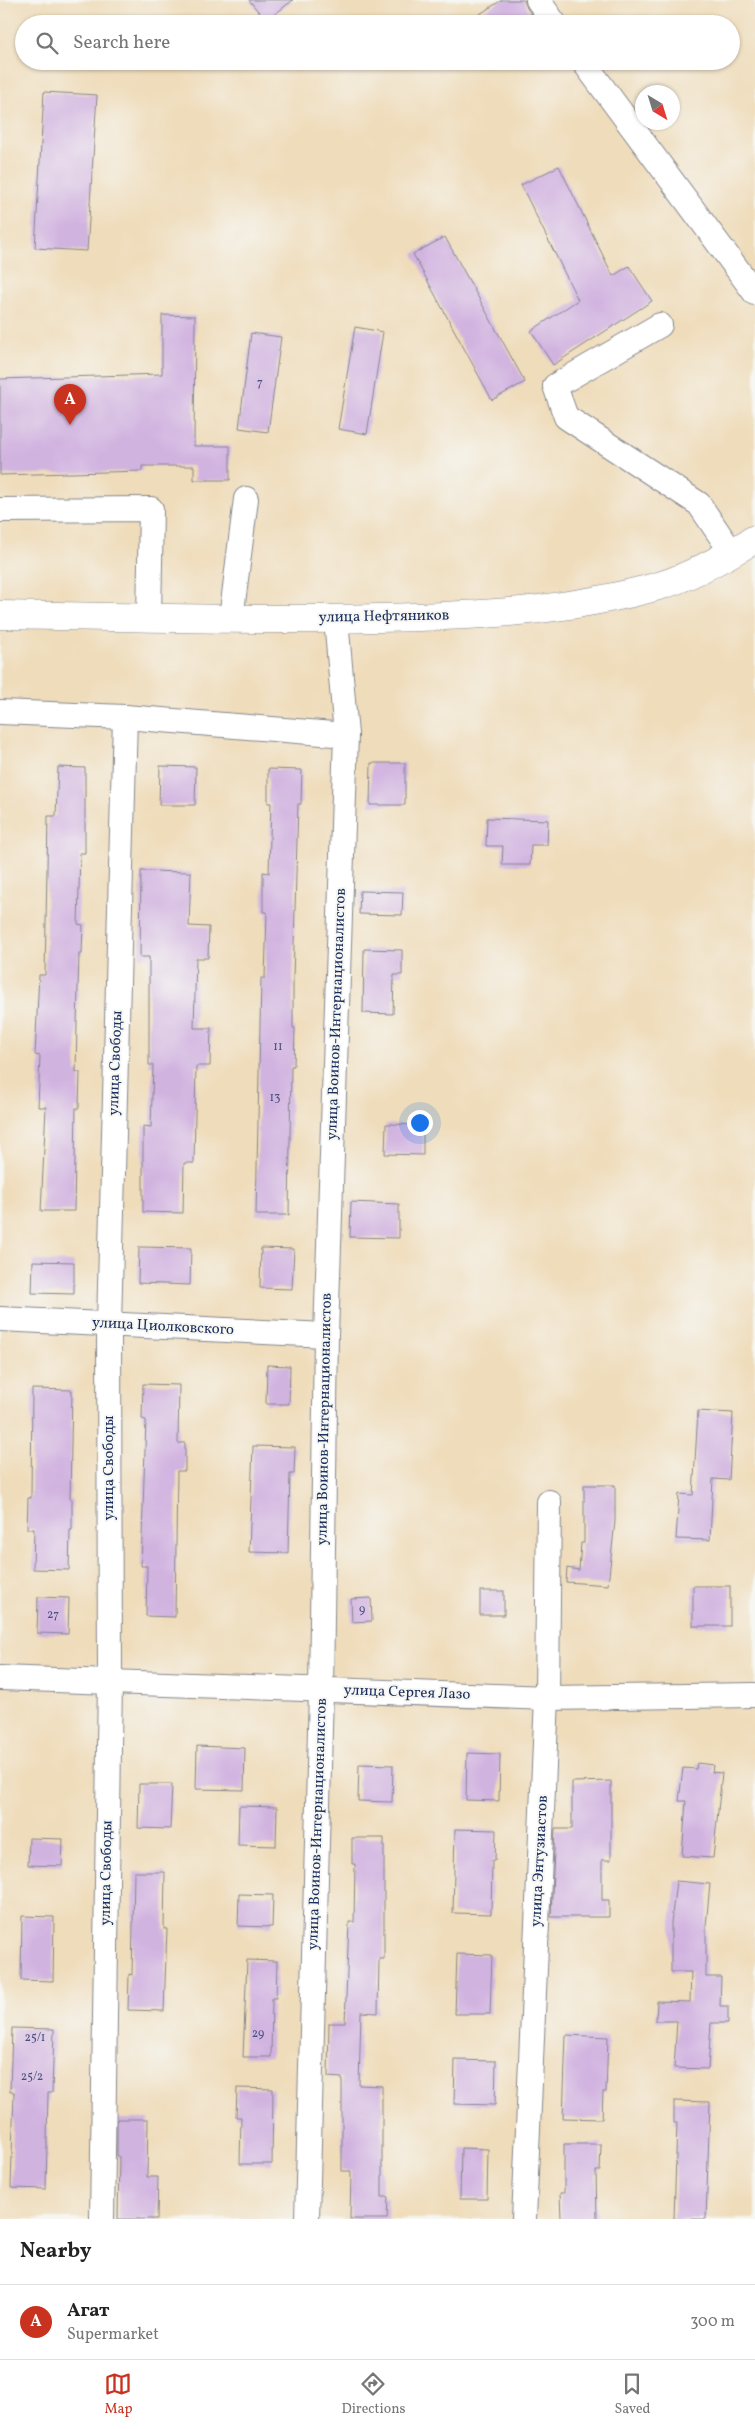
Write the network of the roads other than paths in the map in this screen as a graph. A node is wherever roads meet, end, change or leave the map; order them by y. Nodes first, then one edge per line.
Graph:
1 (538, 0) edge
2 (549, 15) edge
3 (590, 70) edge
4 (755, 293) edge
5 (660, 325) dead end
6 (246, 499) dead end
7 (0, 510) edge
8 (755, 539) edge
9 (732, 553) junction
10 (0, 615) edge
11 (149, 618) junction
12 (231, 619) junction
13 (336, 619) junction
14 (0, 712) edge
15 (125, 717) junction
16 (346, 735) junction
17 (0, 1318) edge
18 (109, 1324) junction
19 (326, 1335) junction
20 (549, 1502) dead end
21 (0, 1678) edge
22 (110, 1680) junction
23 (321, 1691) junction
24 (755, 1695) edge
25 (547, 1698) junction
26 (102, 2219) edge
27 (307, 2219) edge
28 (524, 2219) edge

1 - 2 street
3 - 4 street
5 - 9 street
6 - 12 street
7 - 11 street
8 - 9 main road, улица Нефтяников
9 - 13 main road, улица Нефтяников
10 - 11 main road, улица Нефтяников
11 - 12 main road, улица Нефтяников
12 - 13 main road, улица Нефтяников
13 - 16 street, улица Воинов-Интернационалистов
14 - 15 street
15 - 16 street
15 - 18 street, улица Свободы
16 - 19 street, улица Воинов-Интернационалистов
17 - 18 street, улица Циолковского
18 - 19 street, улица Циолковского
18 - 22 street, улица Свободы
19 - 23 street, улица Воинов-Интернационалистов
20 - 25 street, улица Энтузиастов
21 - 22 street, улица Сергея Лазо
22 - 23 street, улица Сергея Лазо
22 - 26 street, улица Свободы
23 - 25 street, улица Сергея Лазо
23 - 27 street, улица Воинов-Интернационалистов
24 - 25 street, улица Сергея Лазо
25 - 28 street, улица Энтузиастов

